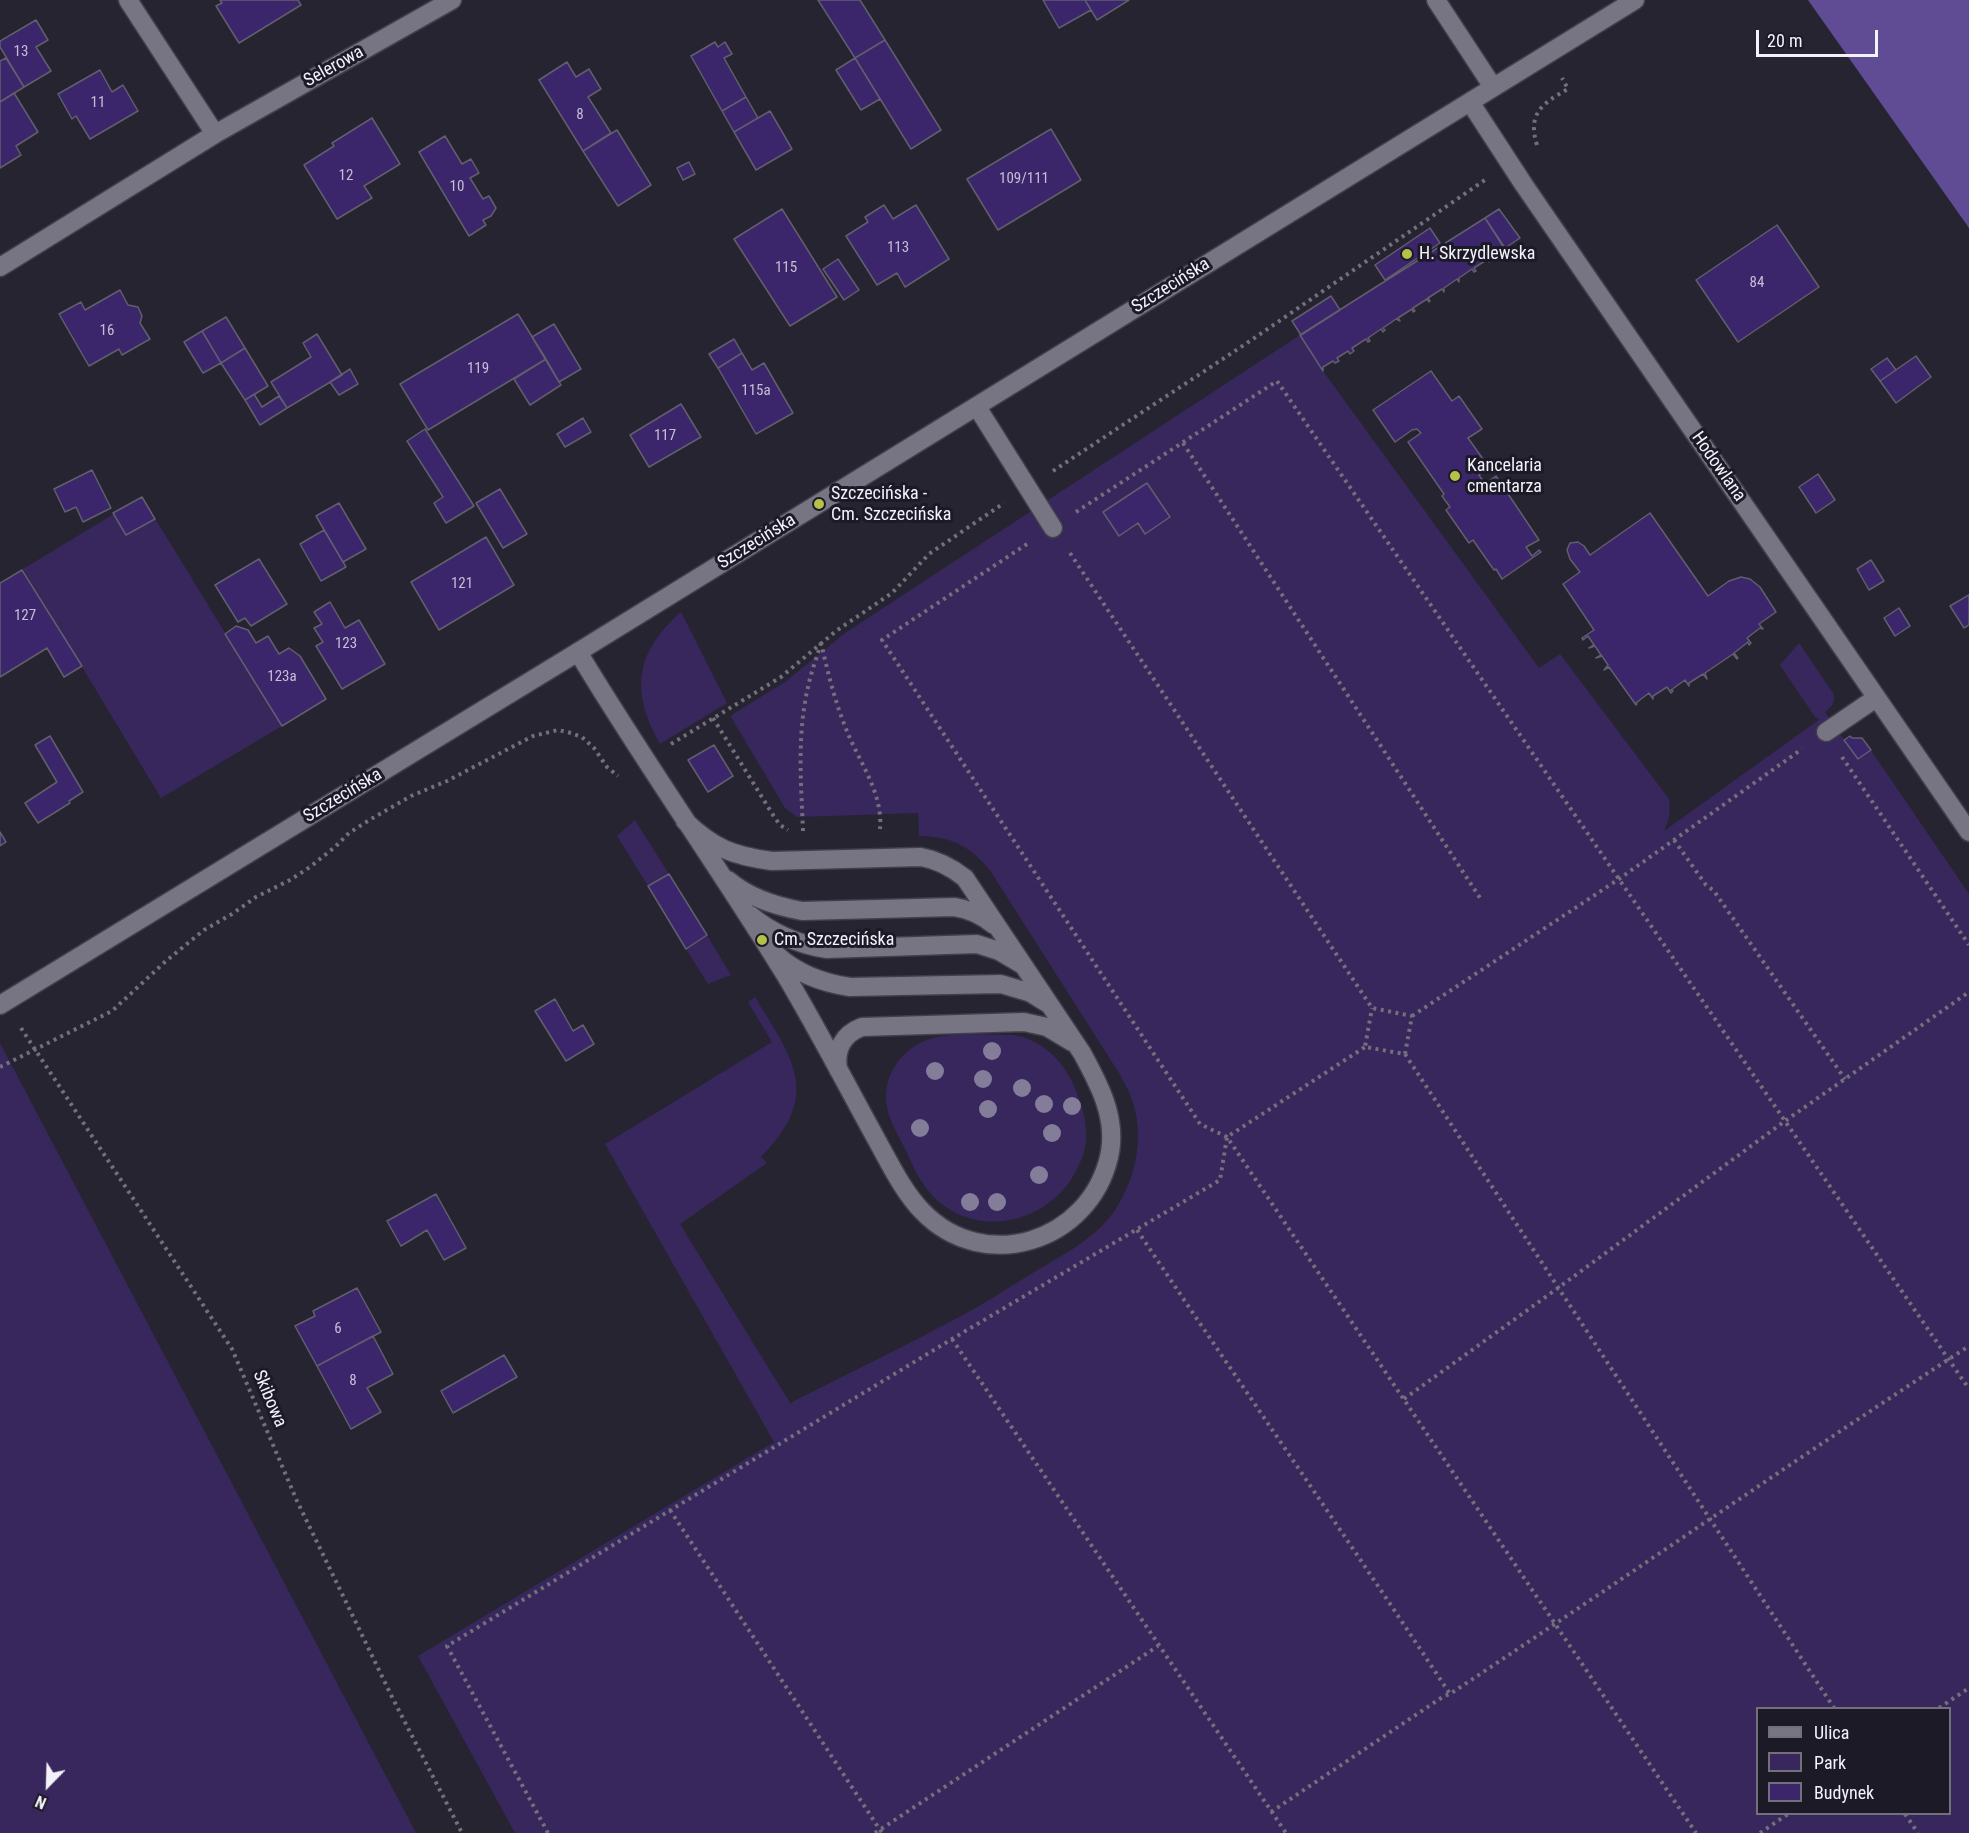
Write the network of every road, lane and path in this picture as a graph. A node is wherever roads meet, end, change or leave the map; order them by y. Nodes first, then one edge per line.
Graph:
1 (128, 0) edge
2 (452, 0) edge
3 (1436, 0) edge
4 (1635, 0) edge
5 (1558, 71) dead end
6 (1493, 87) junction
7 (1470, 102) junction
8 (215, 134) junction
9 (1532, 152) dead end
10 (1491, 176) dead end
11 (0, 267) edge
12 (976, 406) junction
13 (1183, 443) junction
14 (1027, 488) junction
15 (1053, 528) junction
16 (821, 642) junction
17 (578, 652) junction
18 (1876, 698) junction
19 (713, 718) junction
20 (1826, 732) junction
21 (663, 749) dead end
22 (619, 776) dead end
23 (685, 821) junction
24 (876, 832) dead end
25 (1969, 832) edge
26 (1674, 840) junction
27 (713, 863) junction
28 (1619, 879) junction
29 (737, 900) junction
30 (1482, 901) dead end
31 (1003, 934) junction
32 (762, 940) junction
33 (1969, 945) edge
34 (1029, 972) junction
35 (1969, 992) edge
36 (2, 1004) edge
37 (1372, 1008) junction
38 (1055, 1010) junction
39 (1412, 1016) junction
40 (1365, 1047) junction
41 (34, 1049) junction
42 (1082, 1053) junction
43 (1405, 1054) junction
44 (0, 1067) edge
45 (838, 1069) junction
46 (1845, 1079) junction
47 (1785, 1121) junction
48 (1227, 1137) junction
49 (1137, 1230) junction
50 (1558, 1288) junction
51 (952, 1339) junction
52 (1969, 1346) edge
53 (1949, 1360) junction
54 (1969, 1389) edge
55 (1404, 1399) junction
56 (670, 1510) junction
57 (1709, 1519) junction
58 (1556, 1624) junction
59 (1158, 1646) junction
60 (1969, 1688) edge
61 (1450, 1694) junction
62 (1833, 1707) edge
63 (1940, 1707) edge
64 (1271, 1812) junction
65 (1787, 1815) edge
66 (1906, 1815) edge
67 (881, 1831) edge
68 (462, 1833) edge
69 (548, 1833) edge
70 (875, 1833) edge
71 (1286, 1833) edge
72 (1696, 1833) edge
73 (1760, 1833) edge
74 (1918, 1833) edge

1 - 8 main road
2 - 8 main road, Selerowa
3 - 6 main road
4 - 6 main road, Szczecińska
5 - 9 path
6 - 7 main road, Szczecińska
7 - 12 main road, Szczecińska
7 - 18 main road, Hodowlana
8 - 11 main road, Selerowa
10 - 14 path
12 - 14 main road
12 - 17 main road, Szczecińska
13 - 15 path
13 - 28 path
13 - 30 path
14 - 15 main road
14 - 16 path
15 - 37 path
15 - 48 path
16 - 19 path
16 - 19 path
16 - 24 path
17 - 23 main road
17 - 36 main road, Szczecińska
18 - 20 main road
18 - 25 main road, Hodowlana
19 - 21 path
20 - 26 path
20 - 33 path
22 - 41 path
23 - 27 main road
23 - 31 main road
26 - 28 path
26 - 46 path
27 - 29 main road
27 - 31 main road
28 - 39 path
28 - 47 path
29 - 32 main road
29 - 34 main road
31 - 34 main road
32 - 38 main road
32 - 45 main road
34 - 38 main road
35 - 46 path
36 - 41 path, Skibowa
37 - 39 path
37 - 40 path
38 - 42 main road
39 - 43 path
40 - 43 path
40 - 48 path
41 - 44 path
41 - 68 path, Skibowa
42 - 45 main road
42 - 45 main road
43 - 50 path
46 - 47 path
47 - 50 path
47 - 53 path
48 - 49 path
48 - 55 path
49 - 51 path
49 - 61 path
50 - 55 path
50 - 57 path
51 - 56 path
51 - 59 path
52 - 53 path
53 - 54 path
53 - 57 path
55 - 58 path
56 - 67 path
56 - 69 path
57 - 58 path
57 - 62 path
58 - 61 path
58 - 72 path
59 - 64 path
59 - 67 path
60 - 63 path
61 - 64 path
64 - 71 path
65 - 73 path
66 - 74 path
67 - 70 path

